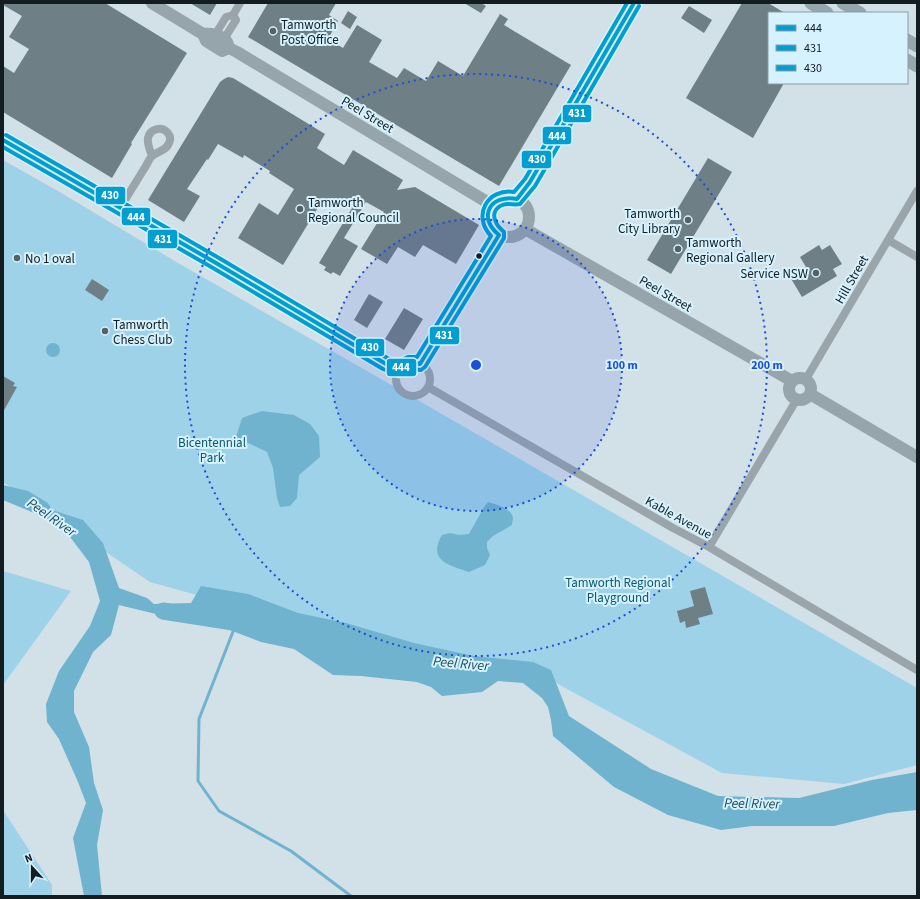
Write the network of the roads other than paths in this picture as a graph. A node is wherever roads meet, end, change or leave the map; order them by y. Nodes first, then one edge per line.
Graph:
1 (152, 3) edge
2 (240, 3) edge
3 (634, 3) edge
4 (811, 3) edge
5 (843, 3) edge
6 (826, 12) edge
7 (858, 12) edge
8 (218, 39) junction
9 (908, 41) edge
10 (917, 46) edge
11 (908, 61) edge
12 (917, 66) edge
13 (3, 140) edge
14 (152, 156) dead end
15 (917, 191) edge
16 (518, 198) junction
17 (492, 205) junction
18 (120, 208) junction
19 (525, 228) junction
20 (499, 235) junction
21 (888, 240) junction
22 (917, 257) edge
23 (420, 364) junction
24 (399, 369) junction
25 (806, 379) junction
26 (792, 381) junction
27 (428, 386) junction
28 (810, 394) junction
29 (797, 400) junction
30 (917, 457) edge
31 (709, 548) junction
32 (917, 670) edge

1 - 8 main road, Peel Street
2 - 8 street
3 - 16 street
4 - 6 main road
5 - 7 main road
8 - 17 main road, Peel Street
9 - 10 main road
11 - 12 main road
13 - 18 street
14 - 18 street
15 - 21 street, Hill Street
16 - 17 main road
16 - 19 main road
17 - 20 main road
18 - 24 street
19 - 20 main road
19 - 26 main road, Peel Street
20 - 23 street
21 - 22 street
21 - 25 street, Hill Street
23 - 24 street
23 - 27 street
24 - 27 street
25 - 26 main road
25 - 28 main road
26 - 29 main road
27 - 31 street, Kable Avenue
28 - 29 main road
28 - 30 main road
29 - 31 street
31 - 32 street, Kable Avenue

